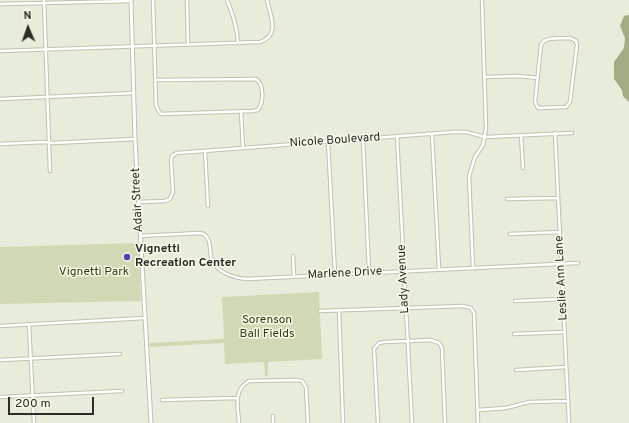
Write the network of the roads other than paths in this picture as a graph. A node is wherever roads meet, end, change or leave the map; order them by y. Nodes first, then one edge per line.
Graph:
1 (131, 0) edge
2 (153, 0) edge
3 (187, 0) edge
4 (227, 0) edge
5 (267, 0) edge
6 (482, 0) edge
7 (44, 2) edge
8 (0, 4) edge
9 (238, 43) junction
10 (188, 45) junction
11 (132, 46) junction
12 (154, 46) junction
13 (46, 49) junction
14 (0, 51) edge
15 (485, 77) junction
16 (538, 78) junction
17 (156, 80) junction
18 (134, 92) junction
19 (47, 96) junction
20 (0, 99) edge
21 (241, 112) junction
22 (572, 132) dead end
23 (555, 133) junction
24 (432, 134) junction
25 (521, 135) junction
26 (397, 136) junction
27 (486, 137) junction
28 (135, 139) junction
29 (363, 139) junction
30 (328, 141) junction
31 (48, 143) junction
32 (0, 144) edge
33 (243, 148) junction
34 (205, 151) junction
35 (523, 168) dead end
36 (50, 171) dead end
37 (558, 198) junction
38 (507, 199) dead end
39 (139, 202) junction
40 (208, 206) dead end
41 (560, 232) junction
42 (510, 234) dead end
43 (140, 236) junction
44 (293, 256) dead end
45 (578, 263) dead end
46 (561, 264) junction
47 (473, 268) junction
48 (439, 269) junction
49 (404, 271) junction
50 (369, 272) junction
51 (335, 274) junction
52 (294, 276) junction
53 (563, 299) junction
54 (515, 301) dead end
55 (406, 307) junction
56 (339, 310) junction
57 (320, 311) dead end
58 (145, 318) junction
59 (29, 324) junction
60 (0, 326) edge
61 (565, 332) junction
62 (514, 334) dead end
63 (408, 341) junction
64 (120, 354) dead end
65 (31, 359) junction
66 (0, 360) edge
67 (566, 367) junction
68 (516, 370) dead end
69 (122, 391) dead end
70 (33, 395) junction
71 (0, 397) edge
72 (237, 398) junction
73 (162, 400) dead end
74 (568, 401) junction
75 (478, 410) junction
76 (273, 416) dead end
77 (34, 423) edge
78 (151, 423) edge
79 (239, 423) edge
80 (273, 423) edge
81 (308, 423) edge
82 (343, 423) edge
83 (378, 423) edge
84 (412, 423) edge
85 (445, 423) edge
86 (478, 423) edge
87 (569, 423) edge

1 - 7 street
1 - 11 street, Adair Street
2 - 12 street
3 - 10 street
4 - 9 street
5 - 9 street
6 - 15 street
7 - 8 street
7 - 13 street
9 - 10 street
10 - 12 street
11 - 12 street
11 - 13 street
11 - 18 street, Adair Street
12 - 17 street
13 - 14 street
13 - 19 street
15 - 16 street
15 - 27 street
16 - 16 street
17 - 21 street
17 - 21 street
18 - 19 street
18 - 28 street, Adair Street
19 - 20 street
19 - 31 street
21 - 33 street
22 - 23 street, Nicole Boulevard
23 - 25 street, Nicole Boulevard
23 - 37 street, Leslie Ann Lane
24 - 26 street, Nicole Boulevard
24 - 27 street, Nicole Boulevard
24 - 48 street
25 - 27 street, Nicole Boulevard
25 - 35 street
26 - 29 street, Nicole Boulevard
26 - 49 street, Lady Avenue
27 - 47 street
28 - 31 street
28 - 39 street, Adair Street
29 - 30 street, Nicole Boulevard
29 - 50 street
30 - 33 street, Nicole Boulevard
30 - 51 street
31 - 32 street
31 - 36 street
33 - 34 street, Nicole Boulevard
34 - 39 street, Nicole Boulevard
34 - 40 street
37 - 38 street
37 - 41 street, Leslie Ann Lane
39 - 43 street, Adair Street
41 - 42 street
41 - 46 street, Leslie Ann Lane
43 - 52 street, Marlene Drive
43 - 58 street, Adair Street
44 - 52 street
45 - 46 street, Marlene Drive
46 - 47 street, Marlene Drive
46 - 53 street, Leslie Ann Lane
47 - 48 street, Marlene Drive
48 - 49 street, Marlene Drive
49 - 50 street, Marlene Drive
49 - 55 street, Lady Avenue
50 - 51 street, Marlene Drive
51 - 52 street, Marlene Drive
53 - 54 street
53 - 61 street, Leslie Ann Lane
55 - 56 street
55 - 63 street, Lady Avenue
55 - 75 street
56 - 57 street
56 - 82 street
58 - 59 street
58 - 78 street, Adair Street
59 - 60 street
59 - 65 street
61 - 62 street
61 - 67 street, Leslie Ann Lane
63 - 83 street
63 - 84 street, Lady Avenue
63 - 85 street
64 - 65 street
65 - 66 street
65 - 70 street
67 - 68 street
67 - 74 street, Leslie Ann Lane
69 - 70 street
70 - 71 street
70 - 77 street
72 - 73 street
72 - 79 street
72 - 81 street
74 - 75 street
74 - 87 street, Leslie Ann Lane
75 - 86 street
76 - 80 street

